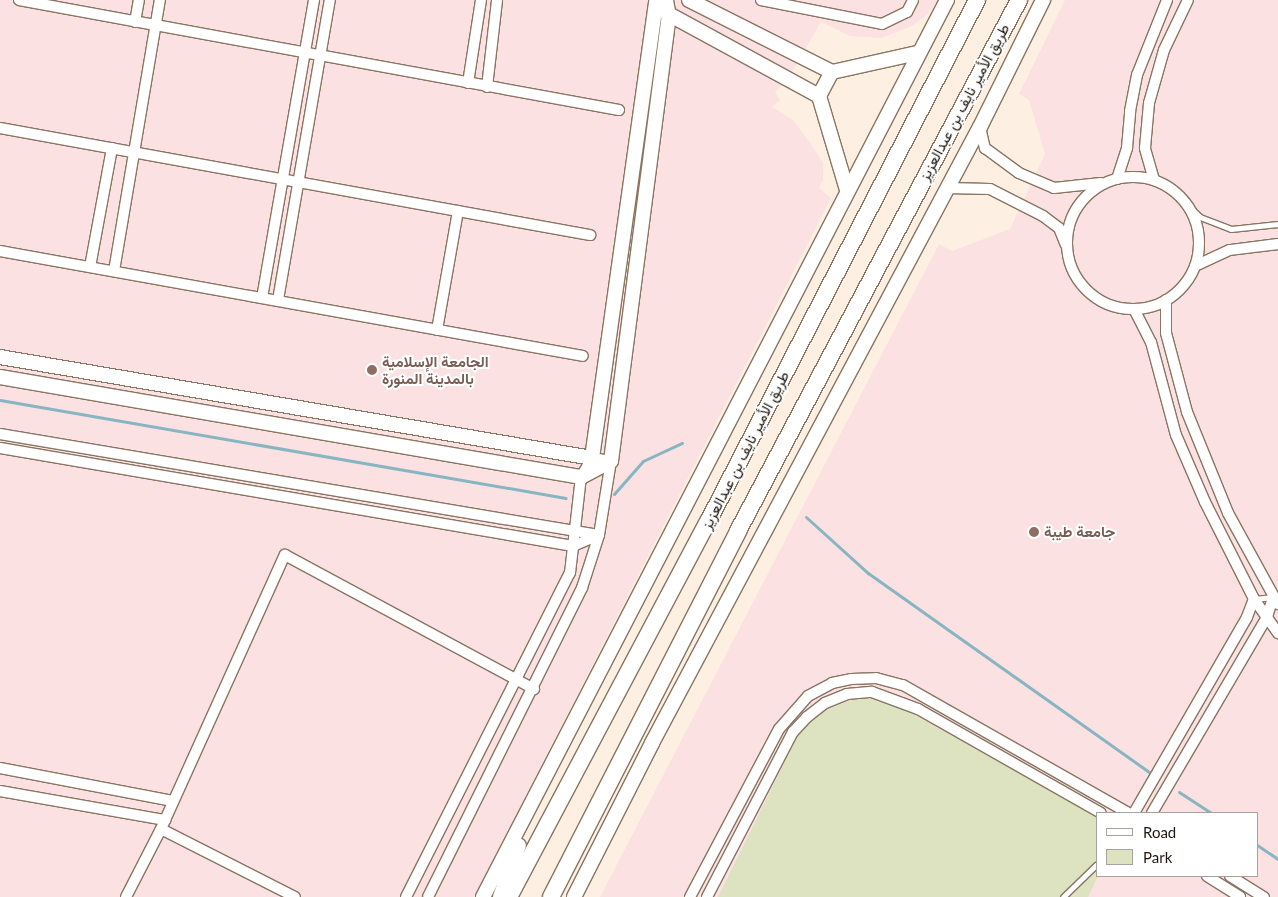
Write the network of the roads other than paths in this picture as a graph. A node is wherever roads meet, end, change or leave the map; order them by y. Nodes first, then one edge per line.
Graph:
1 (19, 0) edge
2 (139, 0) edge
3 (160, 0) edge
4 (314, 0) edge
5 (330, 0) edge
6 (481, 0) edge
7 (497, 0) edge
8 (689, 0) edge
9 (761, 0) edge
10 (913, 0) edge
11 (947, 0) edge
12 (977, 0) edge
13 (1019, 0) edge
14 (1043, 0) edge
15 (1167, 0) edge
16 (1188, 0) edge
17 (655, 1) edge
18 (669, 16) junction
19 (135, 22) junction
20 (156, 26) junction
21 (918, 52) junction
22 (304, 54) junction
23 (321, 57) junction
24 (832, 72) junction
25 (468, 83) junction
26 (487, 86) junction
27 (819, 96) junction
28 (619, 110) dead end
29 (980, 127) junction
30 (0, 128) edge
31 (112, 148) junction
32 (134, 152) junction
33 (282, 179) junction
34 (1112, 180) junction
35 (1154, 180) junction
36 (298, 181) junction
37 (946, 188) junction
38 (847, 190) junction
39 (1184, 202) junction
40 (458, 211) junction
41 (1278, 224) edge
42 (590, 235) dead end
43 (1278, 244) edge
44 (1067, 247) junction
45 (0, 251) edge
46 (1195, 266) junction
47 (90, 267) junction
48 (114, 271) junction
49 (262, 298) junction
50 (278, 300) junction
51 (1166, 300) junction
52 (1134, 309) junction
53 (438, 330) junction
54 (584, 356) dead end
55 (0, 357) edge
56 (0, 377) edge
57 (0, 434) edge
58 (0, 448) edge
59 (592, 458) junction
60 (612, 460) junction
61 (581, 477) junction
62 (573, 531) junction
63 (599, 536) junction
64 (573, 546) junction
65 (1254, 599) junction
66 (1276, 600) edge
67 (1268, 617) junction
68 (1278, 633) edge
69 (518, 679) junction
70 (534, 689) junction
71 (0, 768) edge
72 (0, 791) edge
73 (536, 800) junction
74 (173, 801) junction
75 (1099, 812) edge
76 (1126, 812) edge
77 (1135, 812) edge
78 (1153, 812) edge
79 (163, 824) junction
80 (1096, 865) edge
81 (1208, 877) edge
82 (1232, 877) edge
83 (126, 897) edge
84 (295, 897) edge
85 (406, 897) edge
86 (428, 897) edge
87 (483, 897) edge
88 (500, 897) edge
89 (509, 897) edge
90 (551, 897) edge
91 (574, 897) edge
92 (690, 897) edge
93 (707, 897) edge
94 (1063, 897) edge
95 (1240, 897) edge
96 (1264, 897) edge

1 - 19 street
2 - 19 street
3 - 20 street
4 - 22 street
5 - 23 street
6 - 25 street
7 - 26 street
8 - 24 main road
9 - 10 street
11 - 21 main road
12 - 89 highway, طريق الأمير نايف بن عبدالعزيز
13 - 90 highway, طريق الأمير نايف بن عبدالعزيز
14 - 29 main road
15 - 34 street
16 - 35 street
17 - 18 main road
17 - 59 main road
18 - 27 main road
18 - 60 main road
19 - 20 street
20 - 22 street
20 - 32 street
21 - 24 main road
21 - 38 main road
22 - 23 street
22 - 33 street
23 - 25 street
23 - 36 street
24 - 27 main road
25 - 26 street
26 - 28 street
27 - 38 main road
29 - 34 street
29 - 37 main road
30 - 31 street
31 - 32 street
31 - 47 street
32 - 33 street
32 - 48 street
33 - 36 street
33 - 49 street
34 - 35 street
34 - 44 street
35 - 39 street
36 - 40 street
36 - 50 street
37 - 44 street
37 - 91 main road
38 - 73 main road
39 - 41 lane
39 - 46 street
40 - 42 street
40 - 53 street
43 - 46 street
44 - 52 street
45 - 47 street
46 - 51 street
47 - 48 street
48 - 49 street
49 - 50 street
50 - 53 street
51 - 52 street
51 - 66 street
52 - 65 street
53 - 54 street
55 - 59 main road
56 - 61 main road
57 - 62 street
58 - 64 street
59 - 60 street
59 - 61 street
60 - 61 main road
60 - 63 street
61 - 62 street
62 - 63 street
62 - 64 street
63 - 64 street
63 - 70 street
64 - 69 street
65 - 66 lane
65 - 67 street
65 - 77 street
66 - 67 street
67 - 68 street
67 - 78 street
69 - 70 street
69 - 74 street
69 - 85 street
70 - 86 street
71 - 74 street
72 - 79 street
73 - 87 main road
73 - 88 main road
74 - 79 street
75 - 93 street
76 - 92 street
79 - 83 street
79 - 84 street
80 - 94 lane
81 - 95 street
82 - 96 street

